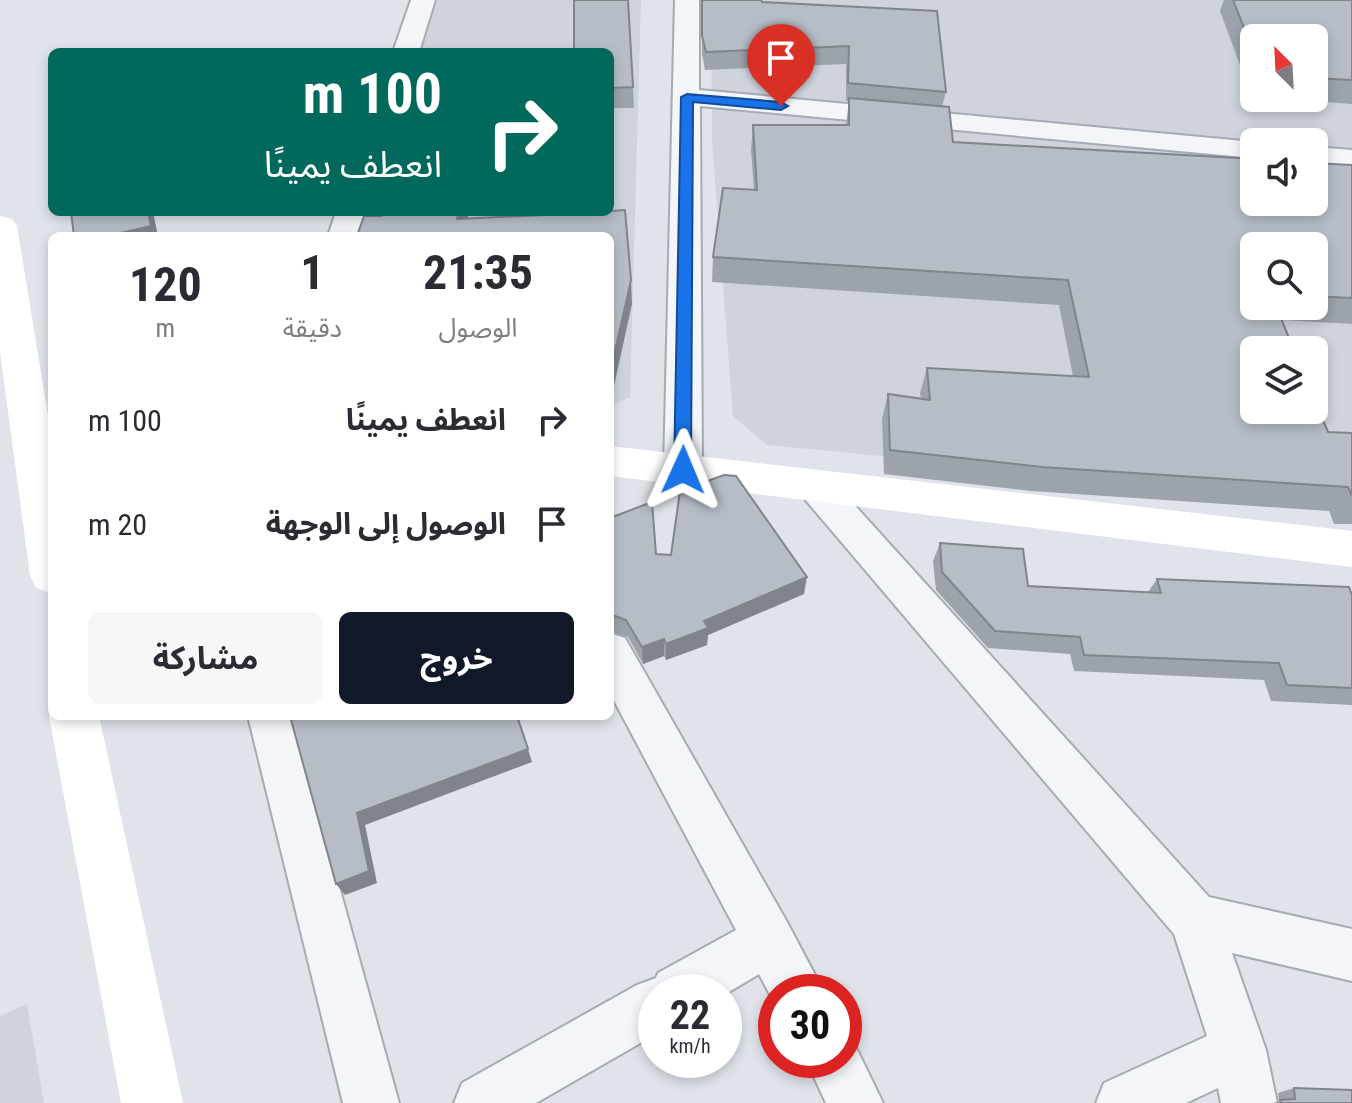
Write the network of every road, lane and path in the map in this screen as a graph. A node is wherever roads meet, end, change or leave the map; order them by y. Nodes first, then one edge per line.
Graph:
1 (423, 0) edge
2 (687, 0) edge
3 (407, 48) edge
4 (687, 97) junction
5 (1240, 149) edge
6 (1328, 156) edge
7 (1352, 159) edge
8 (0, 226) edge
9 (38, 394) edge
10 (614, 461) edge
11 (683, 470) junction
12 (817, 488) junction
13 (48, 523) edge
14 (1352, 549) edge
15 (614, 658) edge
16 (75, 720) edge
17 (271, 720) edge
18 (1195, 919) junction
19 (769, 940) junction
20 (1352, 955) edge
21 (709, 974) edge
22 (787, 974) edge
23 (638, 1014) edge
24 (1239, 1050) junction
25 (843, 1078) edge
26 (152, 1103) edge
27 (371, 1103) edge
28 (482, 1103) edge
29 (855, 1103) edge
30 (1124, 1103) edge
31 (1249, 1103) edge

1 - 3 street
2 - 4 street
4 - 5 street
4 - 11 street
6 - 7 street
8 - 9 street
9 - 13 street
10 - 11 street
11 - 12 street
12 - 14 street
12 - 18 street
15 - 19 street
16 - 26 street
17 - 27 street
18 - 20 street
18 - 24 street
19 - 21 street
19 - 22 street
23 - 28 street
24 - 30 street
24 - 31 street
25 - 29 street

